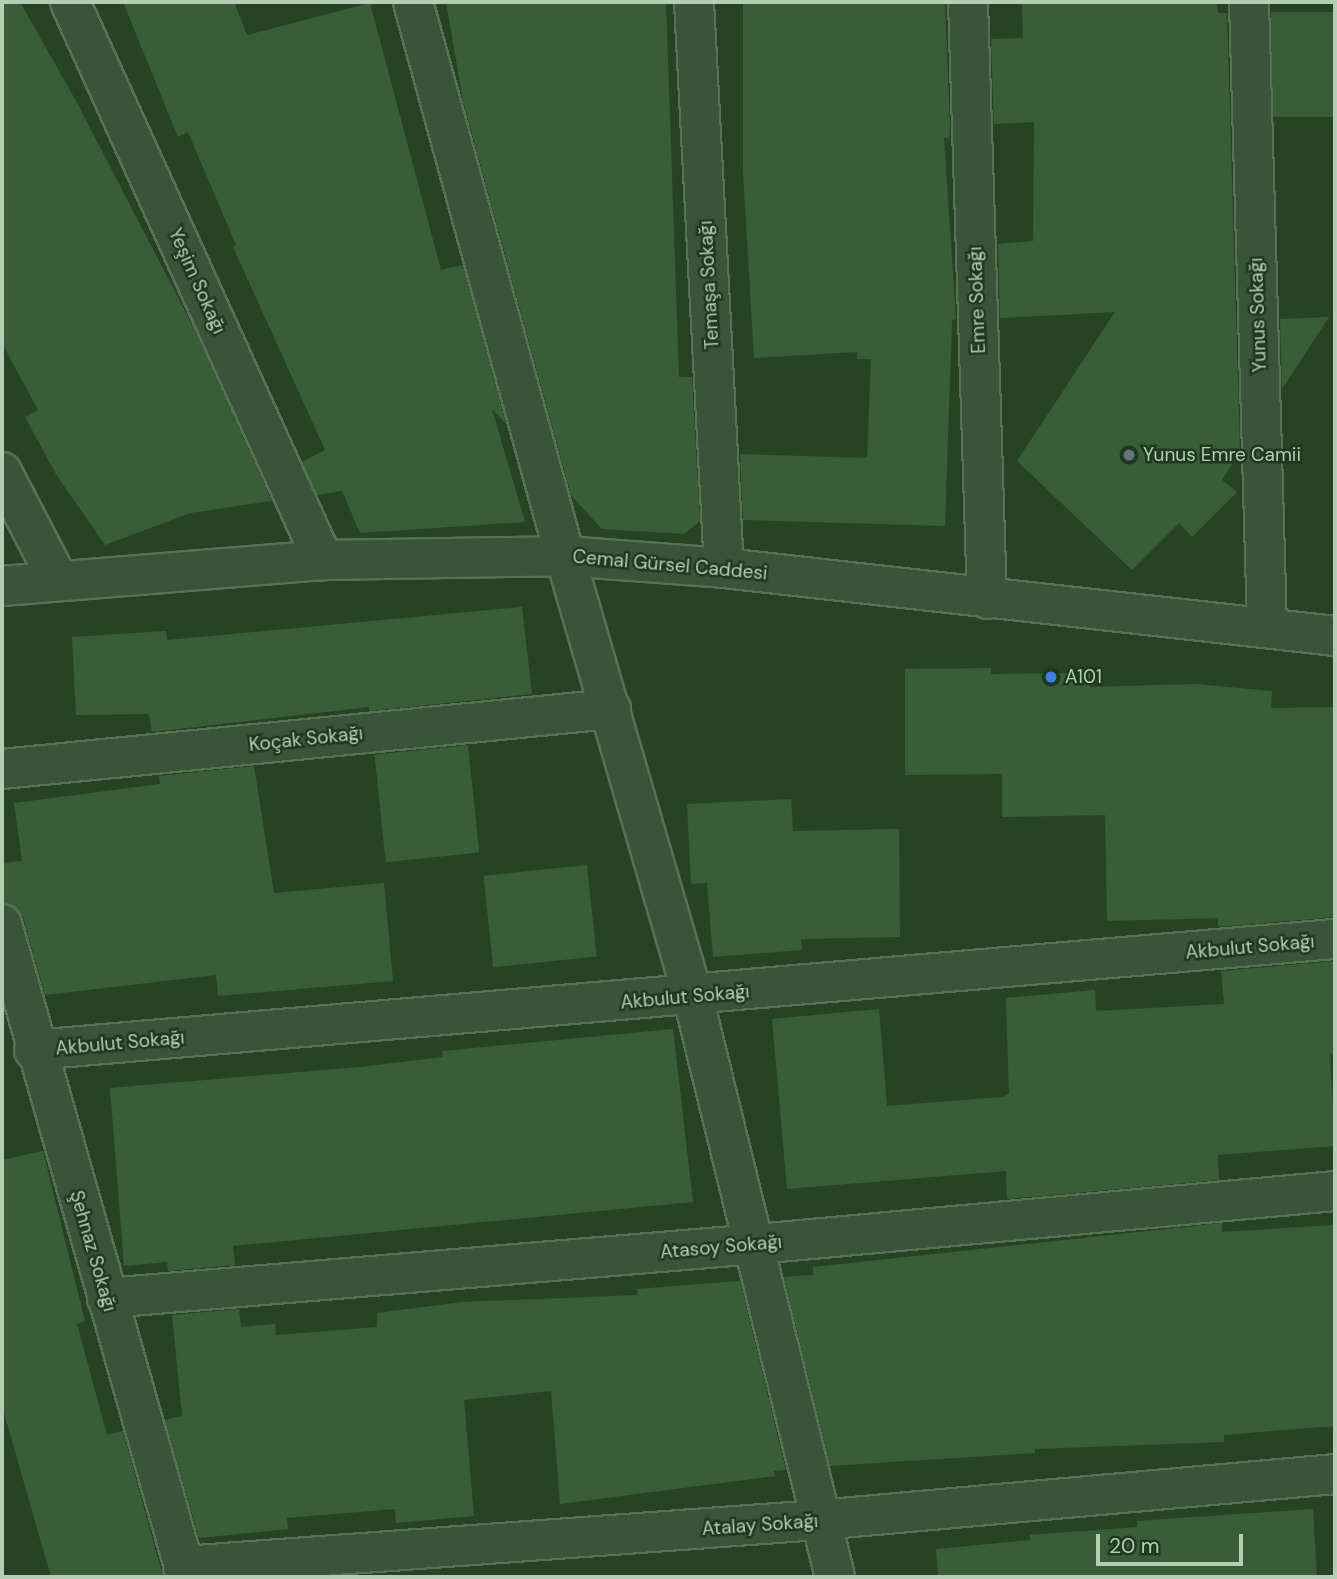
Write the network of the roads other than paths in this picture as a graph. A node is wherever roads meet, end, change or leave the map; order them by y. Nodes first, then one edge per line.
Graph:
1 (70, 2) edge
2 (413, 2) edge
3 (694, 2) edge
4 (968, 2) edge
5 (1249, 2) edge
6 (2, 472) edge
7 (565, 556) junction
8 (323, 560) junction
9 (724, 568) junction
10 (58, 580) junction
11 (2, 586) edge
12 (987, 599) junction
13 (1267, 628) junction
14 (1335, 636) edge
15 (611, 709) junction
16 (2, 769) edge
17 (2, 924) edge
18 (1335, 939) edge
19 (694, 996) junction
20 (34, 1050) junction
21 (1335, 1191) edge
22 (757, 1244) junction
23 (107, 1298) junction
24 (1335, 1474) edge
25 (819, 1520) junction
26 (185, 1572) edge
27 (835, 1577) edge

1 - 8 street, Yeşim Sokağı
2 - 7 street
3 - 9 street, Temaşa Sokağı
4 - 12 street, Emre Sokağı
5 - 13 street, Yunus Sokağı
6 - 10 street
7 - 8 street, Cemal Gürsel Caddesi
7 - 9 street, Cemal Gürsel Caddesi
7 - 15 street
8 - 10 street, Cemal Gürsel Caddesi
9 - 12 street, Cemal Gürsel Caddesi
10 - 11 street, Cemal Gürsel Caddesi
12 - 13 street, Cemal Gürsel Caddesi
13 - 14 street, Cemal Gürsel Caddesi
15 - 16 street, Koçak Sokağı
15 - 19 street
17 - 20 street, Şehnaz Sokağı
18 - 19 street, Akbulut Sokağı
19 - 20 street, Akbulut Sokağı
19 - 22 street
20 - 23 street, Şehnaz Sokağı
21 - 22 street, Atasoy Sokağı
22 - 23 street, Atasoy Sokağı
22 - 25 street
23 - 26 street, Şehnaz Sokağı
24 - 25 street, Atalay Sokağı
25 - 26 street, Atalay Sokağı
25 - 27 street

